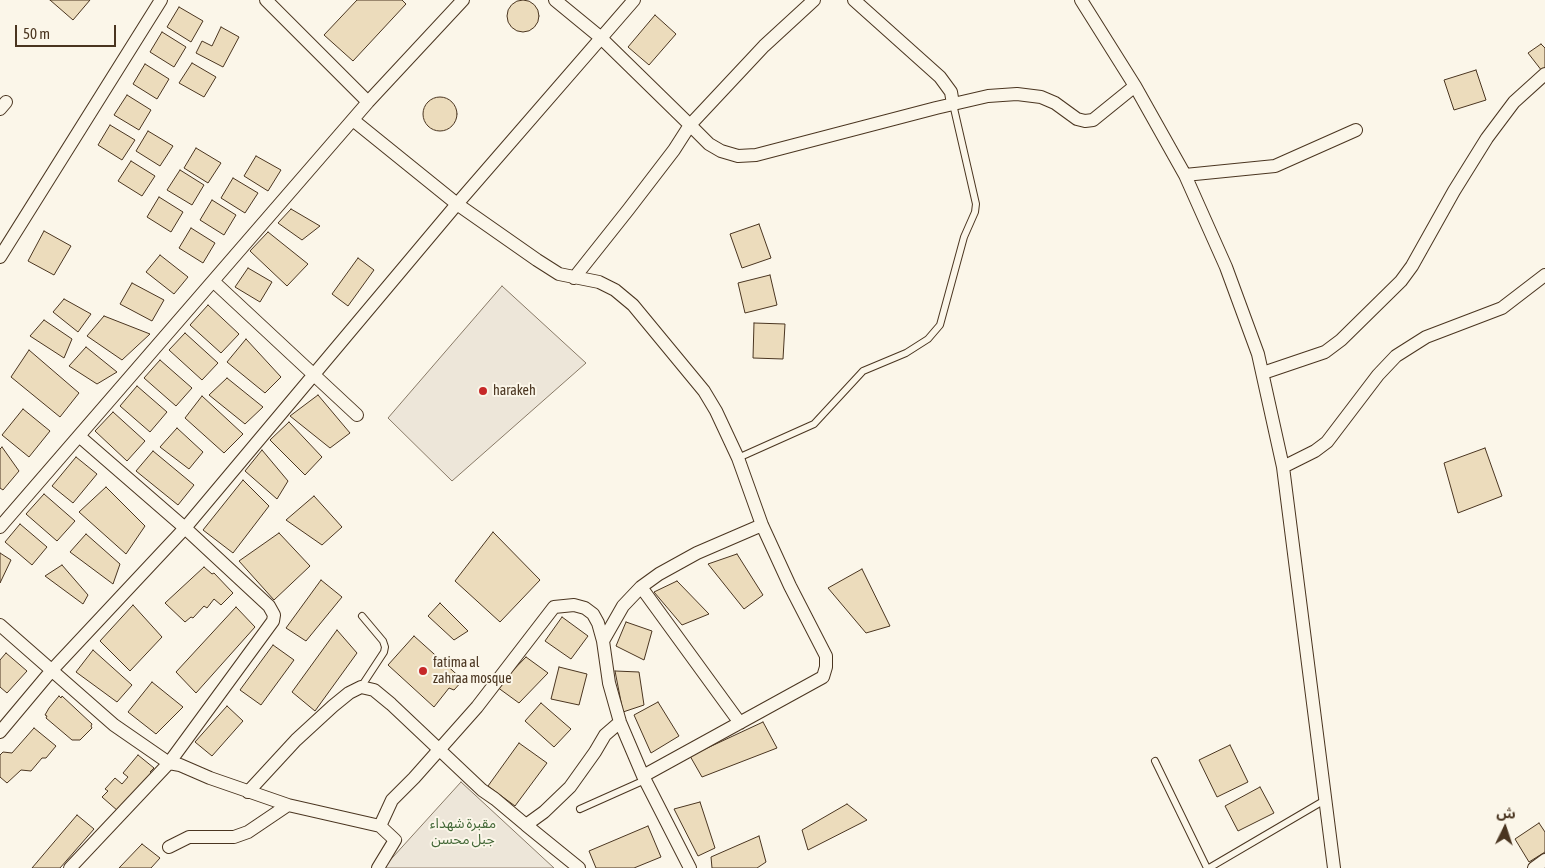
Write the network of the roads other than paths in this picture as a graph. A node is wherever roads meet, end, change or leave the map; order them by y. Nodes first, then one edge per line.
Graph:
1 (160, 0) edge
2 (266, 0) edge
3 (464, 0) edge
4 (555, 0) edge
5 (634, 0) edge
6 (814, 0) edge
7 (854, 0) edge
8 (1081, 0) edge
9 (600, 37) junction
10 (1545, 74) edge
11 (1135, 86) junction
12 (368, 102) junction
13 (953, 104) junction
14 (353, 120) junction
15 (690, 125) junction
16 (1356, 130) dead end
17 (1185, 175) junction
18 (457, 204) junction
19 (0, 257) edge
20 (1544, 277) edge
21 (574, 278) junction
22 (212, 281) junction
23 (314, 373) junction
24 (1263, 373) junction
25 (357, 415) dead end
26 (79, 436) junction
27 (738, 458) junction
28 (1283, 467) junction
29 (762, 525) junction
30 (0, 527) edge
31 (185, 528) junction
32 (640, 587) junction
33 (362, 616) dead end
34 (0, 625) edge
35 (603, 641) junction
36 (52, 670) junction
37 (361, 687) junction
38 (620, 722) junction
39 (740, 723) junction
40 (0, 732) edge
41 (438, 750) junction
42 (1154, 761) dead end
43 (169, 763) junction
44 (644, 778) junction
45 (248, 792) junction
46 (1326, 799) junction
47 (288, 805) junction
48 (580, 809) dead end
49 (526, 825) junction
50 (380, 826) junction
51 (169, 847) dead end
52 (1545, 860) edge
53 (70, 868) edge
54 (378, 868) edge
55 (578, 868) edge
56 (690, 868) edge
57 (1208, 868) edge
58 (1334, 868) edge
59 (1534, 868) edge

1 - 19 street
2 - 12 street
3 - 12 street
4 - 9 street
5 - 9 street
6 - 15 street
7 - 13 street
8 - 11 street
9 - 15 street
9 - 18 street
10 - 24 street
11 - 13 street
11 - 17 street
12 - 14 street
13 - 15 street
13 - 27 lane
14 - 18 street
14 - 22 street
15 - 21 street
16 - 17 street
17 - 24 street
18 - 21 street
18 - 23 street
20 - 28 street
21 - 27 street
22 - 23 street
22 - 26 street
23 - 25 street
23 - 31 street
24 - 28 street
26 - 30 street
26 - 31 street
27 - 29 street
28 - 46 street
29 - 32 street
29 - 39 street
31 - 36 street
31 - 43 street
32 - 35 street
32 - 39 street
33 - 37 lane
34 - 36 street
35 - 38 street
35 - 41 street
36 - 40 street
36 - 43 street
37 - 41 street
37 - 45 street
38 - 44 street
38 - 49 street
39 - 44 street
41 - 49 street
41 - 50 street
42 - 57 lane
43 - 45 street
43 - 53 street
44 - 48 lane
44 - 56 street
45 - 47 street
46 - 57 lane
46 - 58 street
47 - 50 street
47 - 51 street
49 - 55 street
50 - 54 street
52 - 59 street

